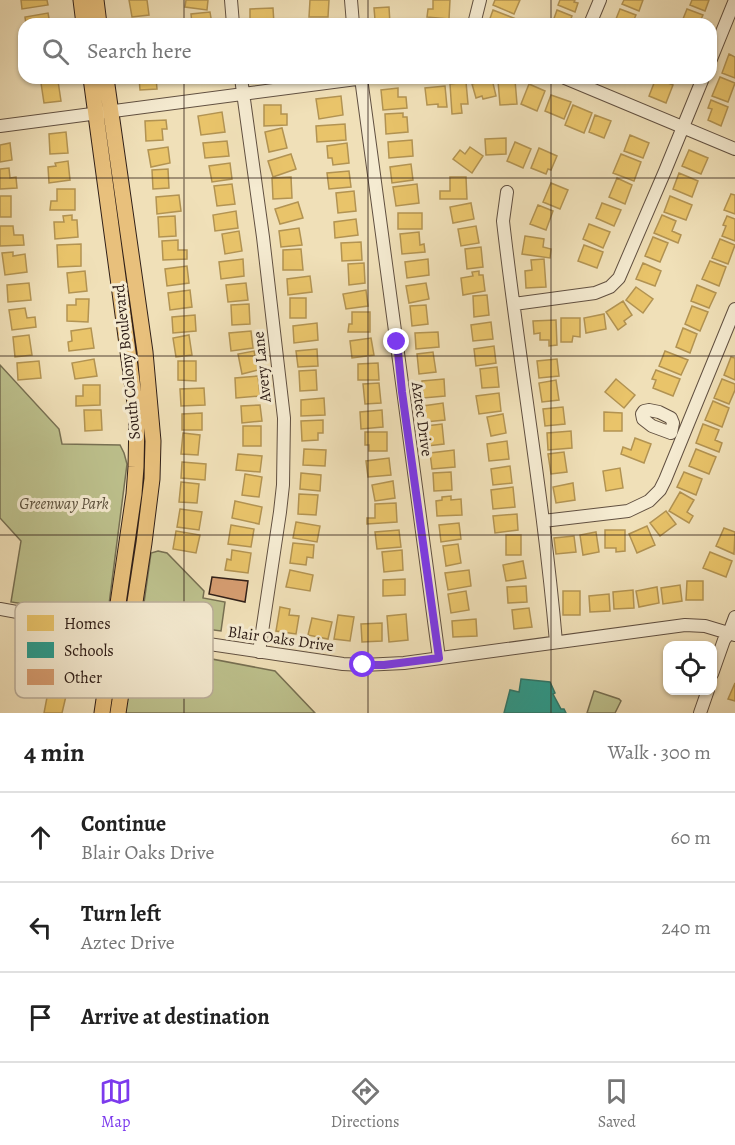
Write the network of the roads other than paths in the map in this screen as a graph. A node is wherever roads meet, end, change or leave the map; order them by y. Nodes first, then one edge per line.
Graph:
1 (81, 0) edge
2 (96, 0) edge
3 (231, 0) edge
4 (351, 0) edge
5 (480, 0) edge
6 (600, 0) edge
7 (735, 0) edge
8 (83, 18) edge
9 (98, 18) edge
10 (232, 18) edge
11 (352, 18) edge
12 (476, 18) edge
13 (592, 18) edge
14 (717, 44) edge
15 (93, 84) edge
16 (105, 84) edge
17 (242, 84) edge
18 (320, 84) edge
19 (363, 84) edge
20 (581, 84) edge
21 (701, 84) edge
22 (243, 95) junction
23 (103, 113) junction
24 (0, 126) edge
25 (683, 128) junction
26 (735, 149) edge
27 (507, 192) dead end
28 (514, 304) junction
29 (735, 309) edge
30 (543, 521) junction
31 (129, 602) edge
32 (0, 609) edge
33 (15, 612) edge
34 (735, 617) edge
35 (732, 634) edge
36 (556, 642) junction
37 (213, 645) edge
38 (260, 652) junction
39 (439, 658) junction
40 (717, 659) edge
41 (706, 695) edge
42 (106, 698) edge
43 (119, 698) edge
44 (102, 713) edge
45 (118, 713) edge
46 (700, 713) edge

1 - 8 main road
2 - 9 main road
3 - 10 street
4 - 11 street
5 - 12 street
6 - 13 street
7 - 14 street
15 - 23 main road, South Colony Boulevard
16 - 23 main road, South Colony Boulevard
17 - 22 street, Avery Lane
18 - 22 street
19 - 39 street, Aztec Drive
20 - 25 street
21 - 25 street
22 - 23 street
22 - 38 street, Avery Lane
23 - 24 street
23 - 31 main road, South Colony Boulevard
25 - 26 street
25 - 28 street
27 - 28 street
28 - 30 street
29 - 30 street
30 - 36 street
32 - 33 street, Blair Oaks Drive
34 - 35 street
35 - 36 street, Blair Oaks Drive
35 - 40 street
36 - 39 street, Blair Oaks Drive
37 - 38 street, Blair Oaks Drive
38 - 39 street, Blair Oaks Drive
41 - 46 street
42 - 44 main road, South Colony Boulevard
43 - 45 main road, South Colony Boulevard

